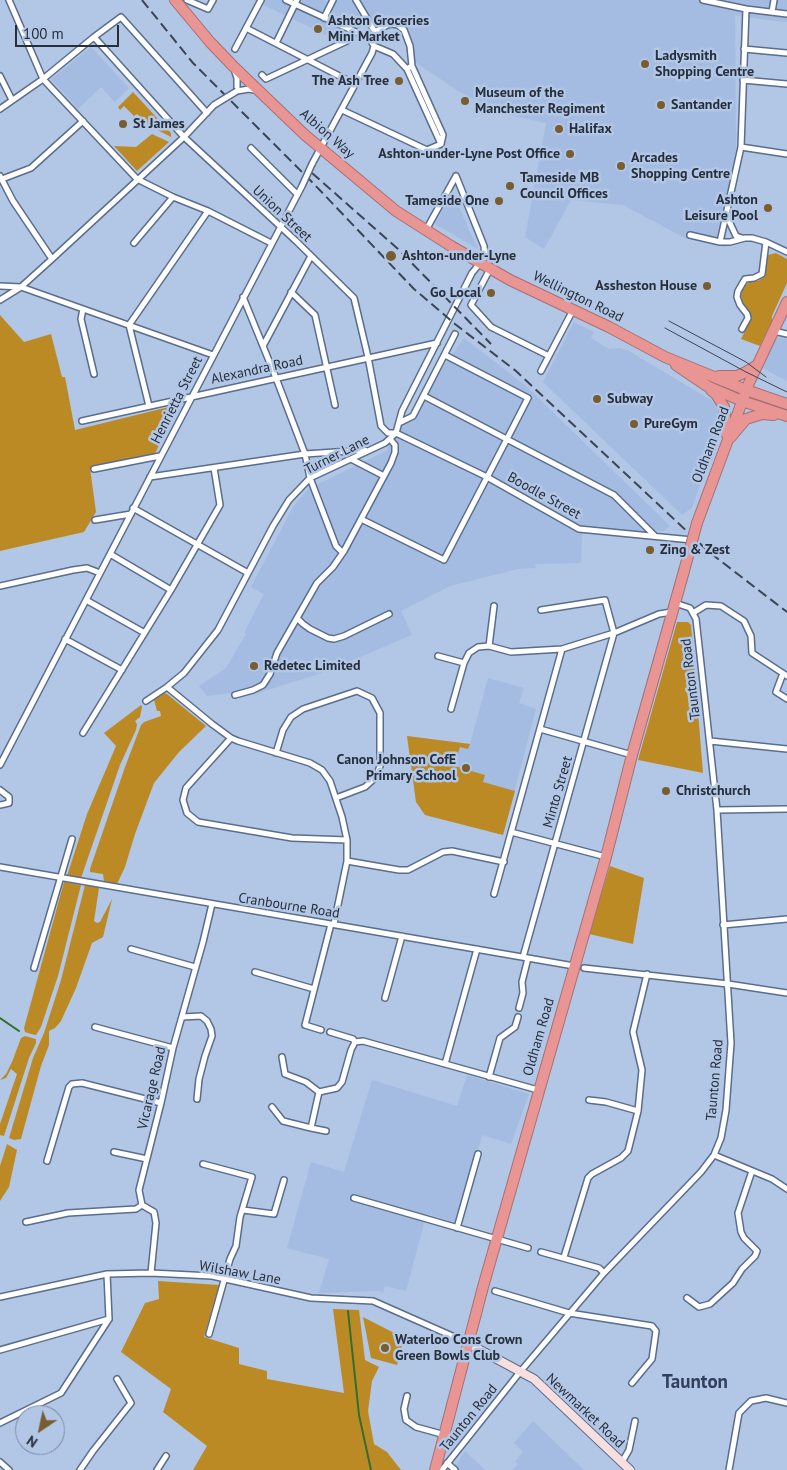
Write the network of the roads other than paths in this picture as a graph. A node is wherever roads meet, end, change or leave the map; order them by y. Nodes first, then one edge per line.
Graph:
1 (9, 0) edge
2 (175, 0) edge
3 (187, 0) edge
4 (213, 0) edge
5 (262, 0) edge
6 (286, 0) edge
7 (332, 0) edge
8 (356, 0) edge
9 (703, 0) edge
10 (774, 0) edge
11 (296, 2) edge
12 (746, 9) junction
13 (772, 12) junction
14 (787, 14) edge
15 (324, 18) junction
16 (246, 28) junction
17 (351, 31) junction
18 (374, 32) junction
19 (94, 37) junction
20 (369, 38) junction
21 (276, 43) junction
22 (374, 46) junction
23 (235, 49) dead end
24 (744, 49) junction
25 (787, 53) edge
26 (308, 59) junction
27 (233, 66) junction
28 (409, 67) junction
29 (0, 76) edge
30 (262, 76) dead end
31 (43, 79) junction
32 (743, 80) junction
33 (355, 84) junction
34 (787, 84) edge
35 (237, 91) junction
36 (260, 91) junction
37 (12, 100) junction
38 (0, 109) edge
39 (342, 110) junction
40 (206, 113) junction
41 (83, 121) junction
42 (184, 137) junction
43 (741, 147) junction
44 (251, 148) dead end
45 (322, 148) junction
46 (787, 154) edge
47 (1, 178) edge
48 (136, 179) junction
49 (297, 194) junction
50 (173, 197) junction
51 (208, 211) junction
52 (728, 212) junction
53 (280, 228) junction
54 (426, 230) junction
55 (690, 235) dead end
56 (742, 238) junction
57 (720, 242) junction
58 (766, 242) junction
59 (134, 243) dead end
60 (271, 243) junction
61 (787, 252) edge
62 (311, 256) junction
63 (52, 259) junction
64 (486, 266) junction
65 (0, 286) edge
66 (21, 287) junction
67 (291, 292) junction
68 (243, 297) junction
69 (0, 300) edge
70 (787, 302) edge
71 (83, 309) junction
72 (573, 310) junction
73 (129, 325) junction
74 (742, 329) dead end
75 (774, 331) junction
76 (455, 334) dead end
77 (787, 334) edge
78 (437, 343) junction
79 (263, 346) junction
80 (213, 355) junction
81 (445, 355) junction
82 (549, 356) junction
83 (368, 357) junction
84 (665, 357) junction
85 (327, 366) junction
86 (756, 366) junction
87 (541, 372) dead end
88 (94, 374) dead end
89 (713, 376) junction
90 (276, 378) junction
91 (707, 386) junction
92 (746, 390) junction
93 (191, 396) junction
94 (424, 396) junction
95 (742, 401) junction
96 (787, 404) edge
97 (335, 405) dead end
98 (149, 406) junction
99 (787, 416) edge
100 (82, 421) dead end
101 (400, 422) junction
102 (396, 434) junction
103 (390, 439) junction
104 (507, 439) junction
105 (727, 441) junction
106 (368, 450) junction
107 (305, 454) junction
108 (160, 456) junction
109 (351, 459) junction
110 (214, 468) junction
111 (94, 470) dead end
112 (384, 476) junction
113 (150, 477) junction
114 (487, 477) junction
115 (310, 478) junction
116 (132, 511) junction
117 (361, 519) junction
118 (95, 520) dead end
119 (654, 535) junction
120 (692, 540) junction
121 (198, 545) junction
122 (342, 551) junction
123 (110, 554) junction
124 (100, 573) junction
125 (248, 573) junction
126 (0, 586) edge
127 (171, 590) junction
128 (86, 600) junction
129 (494, 606) dead end
130 (674, 607) junction
131 (541, 610) dead end
132 (693, 613) junction
133 (389, 614) dead end
134 (297, 618) junction
135 (143, 632) junction
136 (614, 633) junction
137 (65, 639) junction
138 (489, 646) junction
139 (562, 649) junction
140 (438, 656) dead end
141 (464, 663) junction
142 (122, 670) junction
143 (784, 676) edge
144 (167, 687) junction
145 (235, 695) dead end
146 (787, 699) edge
147 (146, 701) dead end
148 (450, 708) dead end
149 (540, 729) junction
150 (83, 733) dead end
151 (231, 738) junction
152 (584, 741) junction
153 (710, 741) junction
154 (787, 749) edge
155 (276, 753) junction
156 (632, 755) junction
157 (1, 761) edge
158 (0, 790) edge
159 (336, 798) junction
160 (0, 805) edge
161 (787, 809) edge
162 (717, 810) junction
163 (511, 832) junction
164 (72, 839) dead end
165 (347, 840) junction
166 (556, 844) junction
167 (606, 857) junction
168 (347, 860) junction
169 (504, 862) junction
170 (0, 867) edge
171 (62, 878) junction
172 (494, 894) dead end
173 (212, 904) junction
174 (787, 919) edge
175 (332, 924) junction
176 (723, 925) junction
177 (402, 936) junction
178 (131, 949) dead end
179 (478, 949) junction
180 (525, 957) junction
181 (195, 967) junction
182 (579, 967) junction
183 (34, 968) dead end
184 (254, 972) dead end
185 (647, 974) junction
186 (728, 984) junction
187 (314, 989) junction
188 (787, 993) edge
189 (385, 998) dead end
190 (519, 1008) dead end
191 (182, 1017) junction
192 (518, 1017) dead end
193 (95, 1026) dead end
194 (321, 1030) dead end
195 (330, 1032) dead end
196 (355, 1042) junction
197 (173, 1048) junction
198 (282, 1057) dead end
199 (445, 1064) junction
200 (489, 1076) junction
201 (538, 1090) junction
202 (319, 1092) junction
203 (197, 1099) dead end
204 (589, 1100) dead end
205 (161, 1103) junction
206 (272, 1107) dead end
207 (638, 1111) junction
208 (311, 1128) junction
209 (326, 1130) dead end
210 (114, 1152) dead end
211 (478, 1154) dead end
212 (714, 1155) junction
213 (147, 1159) junction
214 (47, 1161) dead end
215 (203, 1164) dead end
216 (752, 1171) junction
217 (284, 1180) dead end
218 (787, 1189) edge
219 (354, 1198) dead end
220 (142, 1205) junction
221 (243, 1210) junction
222 (26, 1222) dead end
223 (457, 1228) junction
224 (496, 1239) junction
225 (528, 1248) dead end
226 (541, 1252) dead end
227 (564, 1257) junction
228 (151, 1273) junction
229 (604, 1273) junction
230 (107, 1274) junction
231 (224, 1279) junction
232 (495, 1291) dead end
233 (0, 1297) edge
234 (687, 1298) dead end
235 (569, 1313) junction
236 (109, 1319) junction
237 (209, 1334) dead end
238 (469, 1344) junction
239 (0, 1350) edge
240 (520, 1372) junction
241 (118, 1379) dead end
242 (632, 1383) dead end
243 (407, 1396) dead end
244 (787, 1403) edge
245 (635, 1421) dead end
246 (0, 1422) edge
247 (445, 1435) junction
248 (166, 1456) dead end
249 (622, 1462) junction
250 (447, 1463) junction
251 (1, 1466) edge
252 (9, 1470) edge
253 (80, 1470) edge
254 (157, 1470) edge
255 (435, 1470) edge
256 (442, 1470) edge
257 (455, 1470) edge
258 (630, 1470) edge
259 (729, 1470) edge

1 - 31 street
2 - 27 highway, Albion Way
3 - 4 street
5 - 16 street
6 - 11 street
7 - 15 street
8 - 18 street
9 - 12 street
10 - 13 street
11 - 15 street
11 - 21 street
12 - 13 street
12 - 24 street
13 - 14 street
15 - 17 street
16 - 21 street
16 - 23 street
17 - 20 street
17 - 26 street
18 - 20 street
18 - 28 street
19 - 31 street
19 - 40 street
19 - 42 street, Union Street
20 - 22 street
21 - 26 street
22 - 28 street
22 - 33 street, Henrietta Street
24 - 25 street
24 - 32 street
26 - 30 street
26 - 33 street
27 - 35 street
27 - 36 highway, Albion Way
28 - 39 street
29 - 37 street
31 - 37 street
31 - 41 street
32 - 34 street
32 - 43 street
33 - 39 street, Henrietta Street
35 - 36 street
35 - 40 street, bridge
36 - 45 highway, Albion Way
37 - 38 street
39 - 45 street, Henrietta Street
40 - 42 street
41 - 47 street
41 - 48 street
42 - 48 street
42 - 53 street, Union Street
43 - 46 street
43 - 52 street
44 - 49 street
45 - 49 street, Henrietta Street, bridge
45 - 54 highway, Albion Way
47 - 63 street
48 - 50 street
48 - 63 street
49 - 53 street, Henrietta Street
50 - 51 street
50 - 59 street
51 - 60 street
51 - 73 street
52 - 56 street
52 - 57 street
53 - 60 street, Henrietta Street
53 - 62 street, Union Street
54 - 64 highway, Albion Way
54 - 64 street
55 - 57 street
56 - 57 street
56 - 58 street
58 - 61 street
58 - 74 street
60 - 68 street, Henrietta Street
62 - 67 street
62 - 83 street, Union Street
63 - 66 street
64 - 72 highway, Wellington Road
64 - 78 street
64 - 82 street
65 - 66 street
66 - 69 street
66 - 71 street
67 - 79 street
67 - 85 street
68 - 79 street
68 - 80 street, Henrietta Street
70 - 75 highway, Oldham Road
71 - 73 street
71 - 88 street
72 - 82 street
72 - 84 highway, Wellington Road
73 - 80 street
73 - 98 street
75 - 77 street
75 - 86 highway, Oldham Road
76 - 81 street
78 - 83 street, Alexandra Road
78 - 101 street
79 - 90 street
80 - 93 street, Henrietta Street
81 - 94 street
81 - 104 street
82 - 87 street
83 - 85 street, Alexandra Road
83 - 102 street, Union Street
84 - 89 highway, Wellington Road
84 - 91 highway, Wellington Road
85 - 90 street, Alexandra Road
85 - 97 street
86 - 89 highway
86 - 92 highway, Oldham Road
89 - 92 highway, Wellington Road
90 - 93 street, Alexandra Road
90 - 107 street
91 - 95 highway, Wellington Road
91 - 105 highway
92 - 95 highway, Oldham Road
92 - 96 highway, Wellington Road
93 - 98 street, Alexandra Road
93 - 108 street, Henrietta Street
94 - 101 street
94 - 104 street
95 - 99 highway, Wellington Road
95 - 105 highway, Oldham Road
98 - 100 street, Alexandra Road
99 - 105 highway
101 - 102 street
102 - 103 street, Turner Lane
102 - 114 street, Boodle Street
103 - 106 street, Turner Lane
103 - 112 street
104 - 114 street
104 - 119 street
105 - 120 highway, Oldham Road, bridge
106 - 107 street
106 - 109 street, Turner Lane
107 - 110 street
107 - 115 street
108 - 111 street
108 - 113 street, Henrietta Street
109 - 112 street
109 - 115 street, Turner Lane
110 - 113 street
110 - 121 street
112 - 117 street
113 - 116 street, Henrietta Street
114 - 117 street
114 - 119 street, Boodle Street
115 - 122 street
115 - 125 street, Turner Lane
116 - 118 street
116 - 121 street
116 - 123 street, Henrietta Street
117 - 122 street
119 - 120 street, Boodle Street
120 - 130 highway, Oldham Road, bridge
121 - 125 street
121 - 127 street
122 - 134 street
123 - 124 street, Henrietta Street
123 - 127 street
124 - 126 street
124 - 128 street, Henrietta Street
125 - 144 street, Turner Lane
127 - 135 street
128 - 135 street
128 - 137 street, Henrietta Street
129 - 138 street
130 - 132 street
130 - 136 street
130 - 156 highway, Oldham Road
131 - 136 street
132 - 143 street
132 - 153 street, Taunton Road
133 - 134 street
134 - 145 street
135 - 142 street
136 - 139 street
136 - 152 street, Minto Street
137 - 142 street
137 - 157 street, Henrietta Street
138 - 139 street
138 - 141 street
139 - 149 street
140 - 141 street
141 - 148 street
142 - 150 street
143 - 146 street
144 - 147 street, Turner Lane
144 - 151 street
149 - 152 street
149 - 163 street
151 - 155 street
151 - 165 street
152 - 156 street
152 - 166 street, Minto Street
153 - 154 street
153 - 162 street, Taunton Road
155 - 159 street
155 - 159 street
156 - 167 highway, Oldham Road
158 - 160 street
159 - 165 street
161 - 162 street
162 - 176 street, Taunton Road
163 - 166 street
163 - 169 street
164 - 171 street
165 - 168 street
166 - 167 street
166 - 180 street, Minto Street
167 - 182 highway, Oldham Road
168 - 169 street
168 - 175 street
169 - 172 street
170 - 171 street, Cranbourne Road
171 - 173 street, Cranbourne Road
171 - 183 street
173 - 175 street, Cranbourne Road
173 - 181 street, Vicarage Road
174 - 176 street
175 - 177 street, Cranbourne Road
175 - 187 street
176 - 186 street, Taunton Road
177 - 179 street, Cranbourne Road
177 - 189 street
178 - 181 street
179 - 180 street, Cranbourne Road
179 - 199 street
180 - 182 street, Cranbourne Road
180 - 190 street, Minto Street
181 - 191 street, Vicarage Road
182 - 185 street, Cranbourne Road
182 - 201 highway, Oldham Road
184 - 187 street
185 - 186 street, Cranbourne Road
185 - 207 street
186 - 188 street, Cranbourne Road
186 - 212 street, Taunton Road
187 - 194 street
191 - 197 street, Vicarage Road
191 - 203 street
192 - 200 street
193 - 197 street
195 - 196 street
196 - 199 street
196 - 202 street
197 - 205 street, Vicarage Road
198 - 202 street
199 - 200 street
200 - 201 street
201 - 224 highway, Oldham Road
202 - 208 street
204 - 207 street
205 - 213 street, Vicarage Road
205 - 214 street
206 - 208 street
207 - 227 street
208 - 209 street
210 - 213 street
211 - 223 street
212 - 216 street
212 - 229 street, Taunton Road
213 - 220 street, Vicarage Road
215 - 221 street
216 - 218 street
216 - 234 street
217 - 221 street
219 - 223 street
220 - 222 street
220 - 228 street
221 - 231 street
223 - 224 street
224 - 225 street
224 - 238 highway, Oldham Road
226 - 227 street
227 - 229 street
228 - 230 street, Wilshaw Lane
228 - 231 street, Wilshaw Lane
229 - 235 street, Taunton Road
230 - 233 street, Wilshaw Lane
230 - 236 street
231 - 237 street
231 - 238 street, Wilshaw Lane
232 - 235 street
235 - 240 street, Taunton Road
235 - 242 street
236 - 239 street
236 - 246 street
238 - 240 street, Newmarket Road
238 - 247 highway, Oldham Road
240 - 249 street, Newmarket Road
240 - 250 street, Taunton Road
241 - 253 street
243 - 247 street
244 - 259 street
245 - 249 street
247 - 255 highway, Oldham Road
248 - 254 street
249 - 258 street, Newmarket Road
250 - 256 street, Taunton Road
250 - 257 street
251 - 252 street

